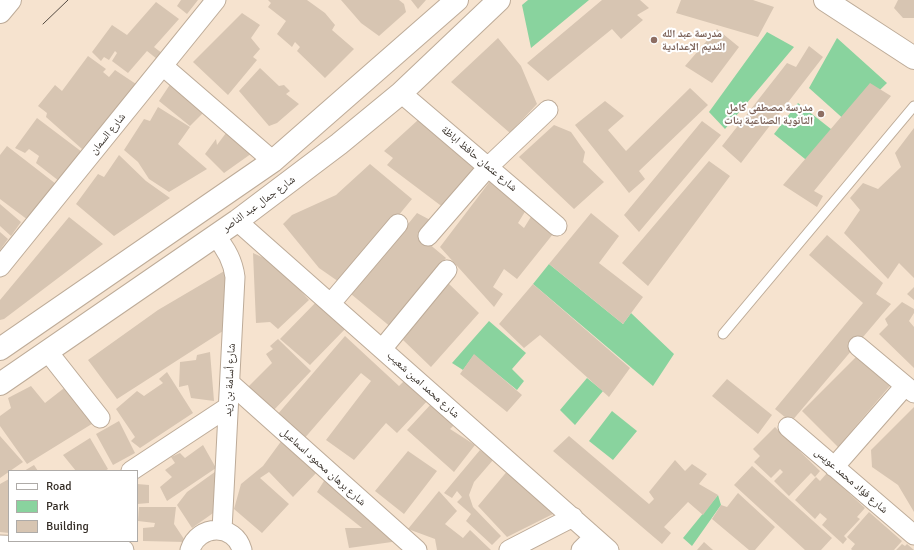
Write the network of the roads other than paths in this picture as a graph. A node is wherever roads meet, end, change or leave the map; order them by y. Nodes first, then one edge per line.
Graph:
1 (10, 0) edge
2 (216, 0) edge
3 (457, 0) edge
4 (499, 0) edge
5 (825, 0) edge
6 (0, 12) edge
7 (913, 55) edge
8 (163, 66) junction
9 (401, 93) junction
10 (914, 106) edge
11 (548, 110) dead end
12 (273, 161) junction
13 (488, 167) junction
14 (237, 220) junction
15 (398, 224) dead end
16 (557, 226) dead end
17 (215, 236) junction
18 (428, 236) dead end
19 (0, 267) edge
20 (447, 270) dead end
21 (331, 303) junction
22 (723, 334) dead end
23 (858, 346) dead end
24 (0, 349) edge
25 (382, 349) junction
26 (48, 352) junction
27 (230, 383) junction
28 (0, 384) edge
29 (910, 390) edge
30 (228, 407) junction
31 (100, 418) dead end
32 (788, 427) dead end
33 (834, 467) junction
34 (133, 470) edge
35 (572, 517) junction
36 (222, 530) junction
37 (914, 535) edge
38 (594, 537) junction
39 (14, 545) edge
40 (124, 550) edge
41 (190, 550) edge
42 (242, 550) edge
43 (417, 550) edge
44 (509, 550) edge
45 (581, 550) edge
46 (609, 550) edge

1 - 6 main road
2 - 8 street, شارع السمان
3 - 12 main road
4 - 9 main road, شارع جمال عبد الناصر
5 - 7 main road
8 - 12 street
8 - 19 street, شارع السمان
9 - 13 street, شارع عثمان حافظ اباظة
9 - 14 main road, شارع جمال عبد الناصر
10 - 22 lane
11 - 13 street
12 - 24 main road
13 - 16 street, شارع عثمان حافظ اباظة
13 - 18 street
14 - 17 main road, شارع جمال عبد الناصر
14 - 21 street, شارع محمد امين شعيب
15 - 21 street
17 - 26 main road, شارع جمال عبد الناصر
17 - 27 street, شارع أسامة بن زيد
20 - 25 street
21 - 25 street, شارع محمد امين شعيب
23 - 29 street
25 - 35 street, شارع محمد امين شعيب
26 - 28 main road, شارع جمال عبد الناصر
26 - 31 street
27 - 30 street, شارع أسامة بن زيد
27 - 43 street, شارع برهان محمود اسماعيل
29 - 33 street
30 - 34 street
30 - 36 street, شارع أسامة بن زيد
32 - 33 street, شارع فؤاد محمد عويس
33 - 37 street, شارع فؤاد محمد عويس
35 - 38 street, شارع محمد امين شعيب
35 - 44 street
36 - 41 street
36 - 42 street
38 - 45 street
38 - 46 street, شارع محمد امين شعيب
39 - 40 street

